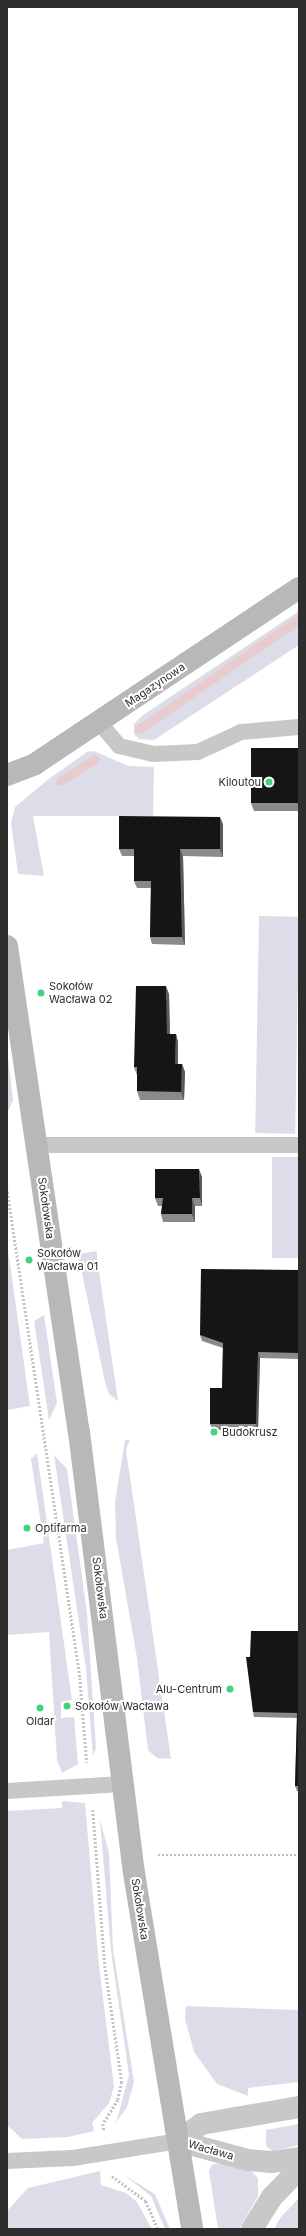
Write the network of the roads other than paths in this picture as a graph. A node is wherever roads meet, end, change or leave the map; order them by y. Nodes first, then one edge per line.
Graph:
1 (299, 588) edge
2 (99, 722) junction
3 (299, 727) edge
4 (7, 775) edge
5 (7, 946) edge
6 (37, 1145) junction
7 (299, 1145) edge
8 (123, 1784) junction
9 (7, 1791) edge
10 (299, 2107) edge
11 (178, 2140) junction
12 (299, 2158) edge
13 (7, 2161) edge
14 (299, 2169) edge
15 (192, 2229) edge
16 (252, 2229) edge

1 - 2 street, Magazynowa
2 - 3 lane
2 - 4 street, Magazynowa
5 - 6 street, Sokołowska
6 - 7 lane
6 - 8 street, Sokołowska
8 - 9 lane
8 - 11 street, Sokołowska
10 - 11 street, Wacława
11 - 12 street, Wacława
11 - 13 lane
11 - 15 street, Sokołowska
14 - 16 street

